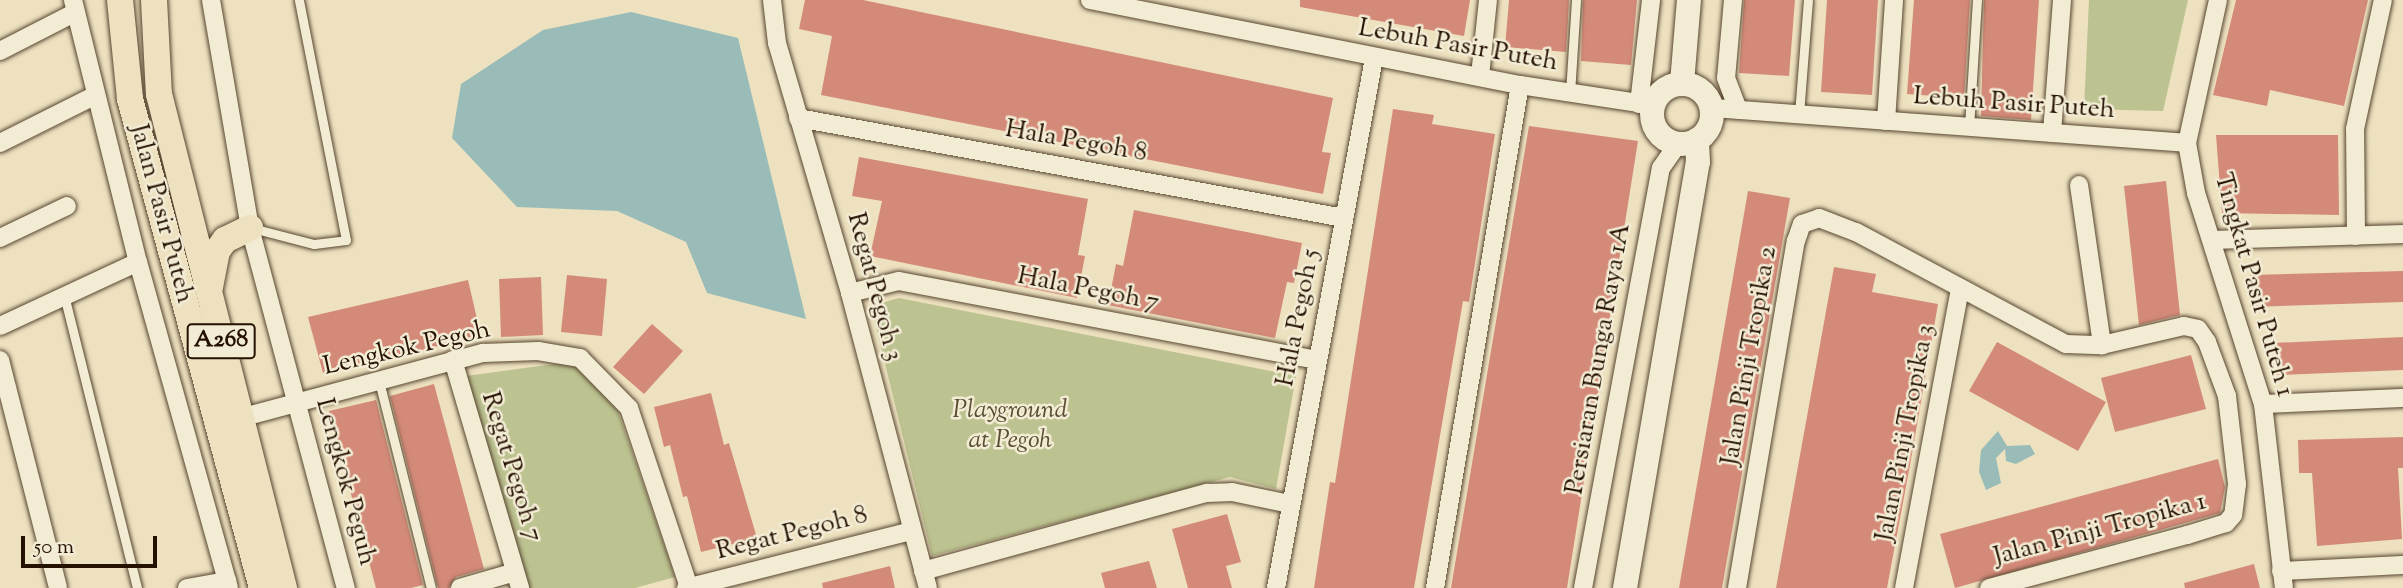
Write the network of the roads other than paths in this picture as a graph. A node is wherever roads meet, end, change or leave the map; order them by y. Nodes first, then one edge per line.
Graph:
1 (120, 0) edge
2 (154, 0) edge
3 (211, 0) edge
4 (299, 0) edge
5 (772, 0) edge
6 (1090, 0) edge
7 (1488, 0) edge
8 (1576, 0) edge
9 (1651, 0) edge
10 (1689, 0) edge
11 (1733, 0) edge
12 (1808, 0) edge
13 (1894, 0) edge
14 (1976, 0) edge
15 (2063, 0) edge
16 (2218, 0) edge
17 (2383, 0) edge
18 (75, 6) edge
19 (0, 51) edge
20 (1374, 58) junction
21 (1480, 76) junction
22 (1682, 83) junction
23 (1520, 85) junction
24 (1570, 93) junction
25 (96, 95) junction
26 (1646, 104) junction
27 (1712, 108) junction
28 (1738, 110) junction
29 (1799, 114) junction
30 (798, 118) junction
31 (1886, 121) junction
32 (1969, 127) junction
33 (2052, 133) junction
34 (1688, 142) junction
35 (2187, 143) junction
36 (0, 144) edge
37 (2079, 185) dead end
38 (67, 206) dead end
39 (1344, 218) junction
40 (250, 228) junction
41 (2403, 234) edge
42 (2356, 236) junction
43 (0, 238) edge
44 (2213, 240) junction
45 (138, 262) junction
46 (1960, 288) junction
47 (850, 293) junction
48 (209, 294) junction
49 (64, 295) junction
50 (0, 326) edge
51 (2102, 345) junction
52 (0, 360) edge
53 (453, 360) junction
54 (1317, 360) junction
55 (379, 379) junction
56 (2403, 398) edge
57 (296, 402) junction
58 (2263, 404) junction
59 (240, 418) junction
60 (1290, 504) junction
61 (911, 531) junction
62 (2403, 565) edge
63 (517, 580) edge
64 (925, 580) edge
65 (2282, 580) edge
66 (228, 585) edge
67 (58, 588) edge
68 (137, 588) edge
69 (187, 588) edge
70 (262, 588) edge
71 (284, 588) edge
72 (346, 588) edge
73 (431, 588) edge
74 (460, 588) edge
75 (688, 588) edge
76 (1276, 588) edge
77 (1435, 588) edge
78 (1583, 588) edge
79 (1625, 588) edge
80 (1737, 588) edge
81 (1904, 588) edge
82 (1989, 588) edge

1 - 70 main road, Jalan Pasir Puteh / A268
2 - 48 main road, Jalan Pasir Puteh / A268
3 - 40 street, Lengkok Peguh
4 - 40 lane
5 - 30 street, Regat Pegoh 3
6 - 20 street, Lebuh Pasir Puteh
7 - 21 street
8 - 24 lane
9 - 26 street
10 - 22 street
11 - 28 street
12 - 29 lane
13 - 31 street
14 - 32 lane
15 - 33 street
16 - 35 street, Tingkat Pasir Puteh 1
17 - 42 street
18 - 19 street
18 - 25 street
20 - 21 street, Lebuh Pasir Puteh
20 - 39 street, Hala Pegoh 5
21 - 23 street, Lebuh Pasir Puteh
22 - 26 street
22 - 27 street
23 - 24 street, Lebuh Pasir Puteh
23 - 77 street
24 - 26 street, Lebuh Pasir Puteh
25 - 36 street
25 - 45 street
26 - 34 street
27 - 28 street, Lebuh Pasir Puteh
27 - 34 street
28 - 29 street, Lebuh Pasir Puteh
29 - 31 street, Lebuh Pasir Puteh
30 - 39 street, Hala Pegoh 8
30 - 47 street, Regat Pegoh 3
31 - 32 street, Lebuh Pasir Puteh
32 - 33 street, Lebuh Pasir Puteh
33 - 35 street, Lebuh Pasir Puteh
34 - 78 street, Persiaran Bunga Raya 1A
34 - 79 street
35 - 44 street, Tingkat Pasir Puteh 1
37 - 51 street
38 - 43 street
39 - 54 street, Hala Pegoh 5
40 - 48 main road
40 - 57 street, Lengkok Peguh
41 - 42 street
42 - 44 street
44 - 58 street, Tingkat Pasir Puteh 1
45 - 49 street
45 - 66 street
46 - 51 street
46 - 80 street, Jalan Pinji Tropika 2
46 - 81 street, Jalan Pinji Tropika 3
47 - 54 street, Hala Pegoh 7
47 - 61 street, Regat Pegoh 3
48 - 59 main road, Jalan Pasir Puteh / A268
49 - 50 street
49 - 68 lane
51 - 82 street, Jalan Pinji Tropika 1
52 - 67 street
53 - 55 street, Lengkok Pegoh
53 - 63 street, Regat Pegoh 7
53 - 75 street, Lengkok Pegoh
54 - 60 street, Hala Pegoh 5
55 - 57 street, Lengkok Pegoh
55 - 73 lane
56 - 58 street
57 - 59 street, Lengkok Pegoh
57 - 72 street, Lengkok Peguh
58 - 65 street, Tingkat Pasir Puteh 1
59 - 71 main road, Jalan Pasir Puteh / A268
60 - 64 street
60 - 76 street, Hala Pegoh 5
61 - 64 street, Regat Pegoh 3
61 - 75 street, Regat Pegoh 8
62 - 65 street
63 - 74 street
66 - 69 street

